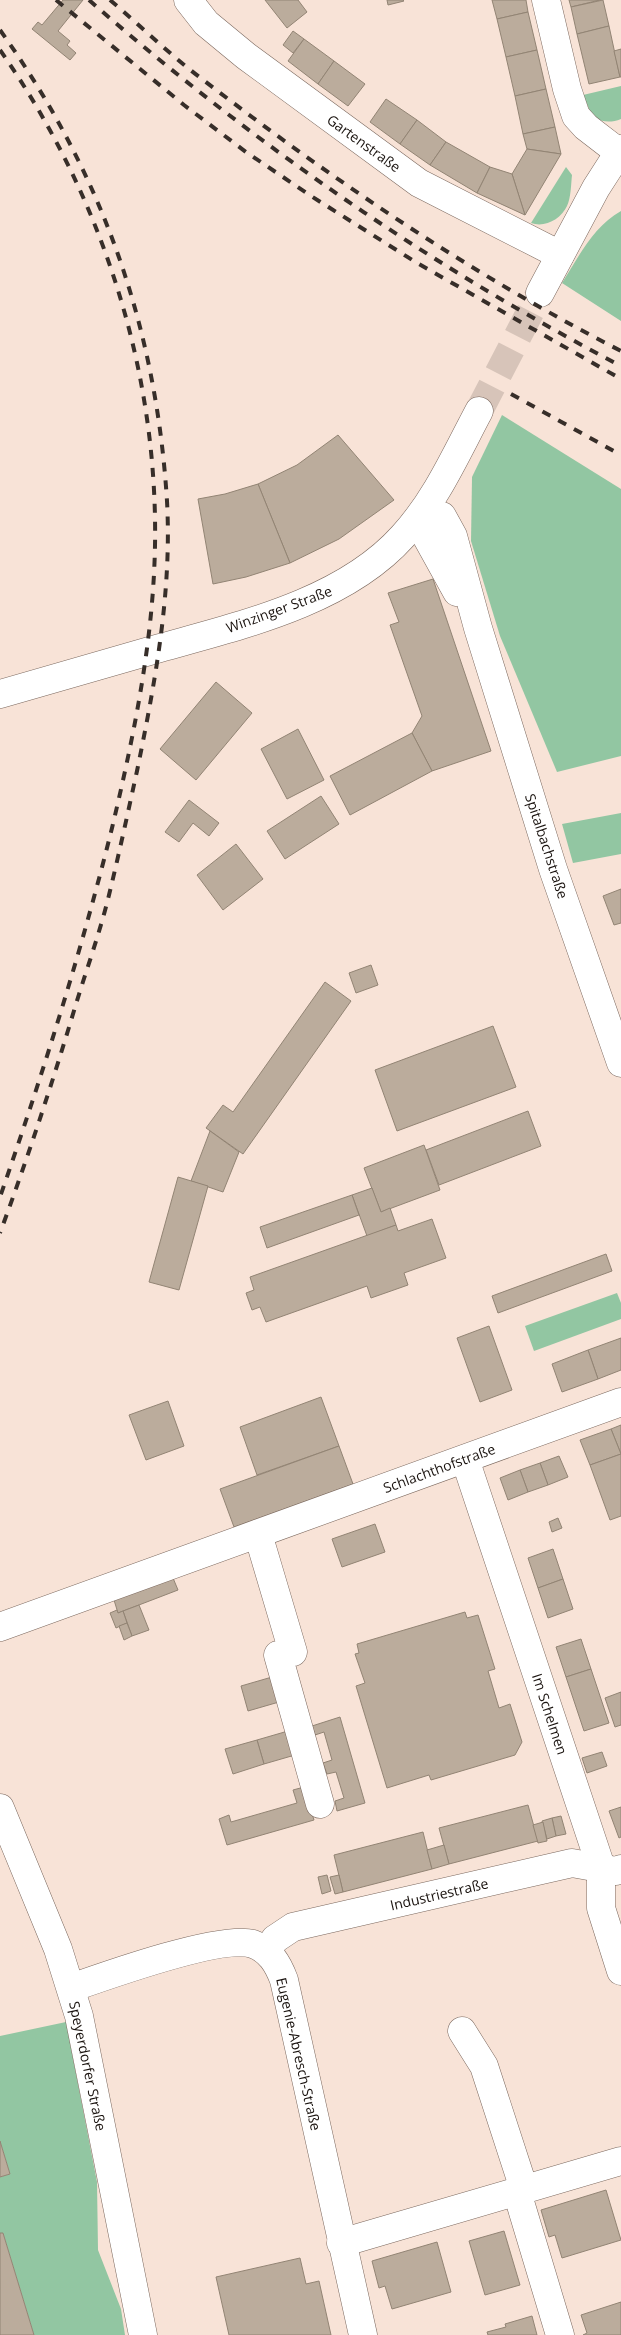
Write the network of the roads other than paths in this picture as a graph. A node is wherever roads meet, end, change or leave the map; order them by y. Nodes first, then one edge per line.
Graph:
1 (188, 0) edge
2 (546, 0) edge
3 (620, 152) edge
4 (621, 181) edge
5 (583, 211) junction
6 (560, 255) junction
7 (540, 293) tunnel mouth
8 (479, 411) tunnel mouth
9 (426, 510) junction
10 (0, 694) edge
11 (621, 1062) edge
12 (621, 1402) edge
13 (465, 1459) junction
14 (258, 1534) junction
15 (0, 1627) edge
16 (320, 1804) dead end
17 (0, 1808) edge
18 (611, 1868) edge
19 (267, 1951) junction
20 (621, 1971) edge
21 (71, 1988) junction
22 (462, 2031) dead end
23 (621, 2161) edge
24 (521, 2191) junction
25 (341, 2243) junction
26 (143, 2335) edge
27 (363, 2335) edge
28 (560, 2335) edge

1 - 6 street, Gartenstraße
2 - 3 street
3 - 5 street
4 - 5 street
5 - 6 street
6 - 7 street
8 - 9 street, Winzinger Straße
9 - 10 street, Winzinger Straße
9 - 11 street, Spitalbachstraße
12 - 13 street, Schlachthofstraße
13 - 14 street, Schlachthofstraße
13 - 18 street, Im Schelmen
14 - 15 street, Schlachthofstraße
14 - 16 street
17 - 21 street, Speyerdorfer Straße
18 - 19 street, Industriestraße
18 - 20 street, Im Schelmen
19 - 21 street
19 - 25 street, Eugenie-Abresch-Straße
21 - 26 street, Speyerdorfer Straße
22 - 24 street
23 - 24 street
24 - 25 street
24 - 28 street
25 - 27 street, Eugenie-Abresch-Straße

